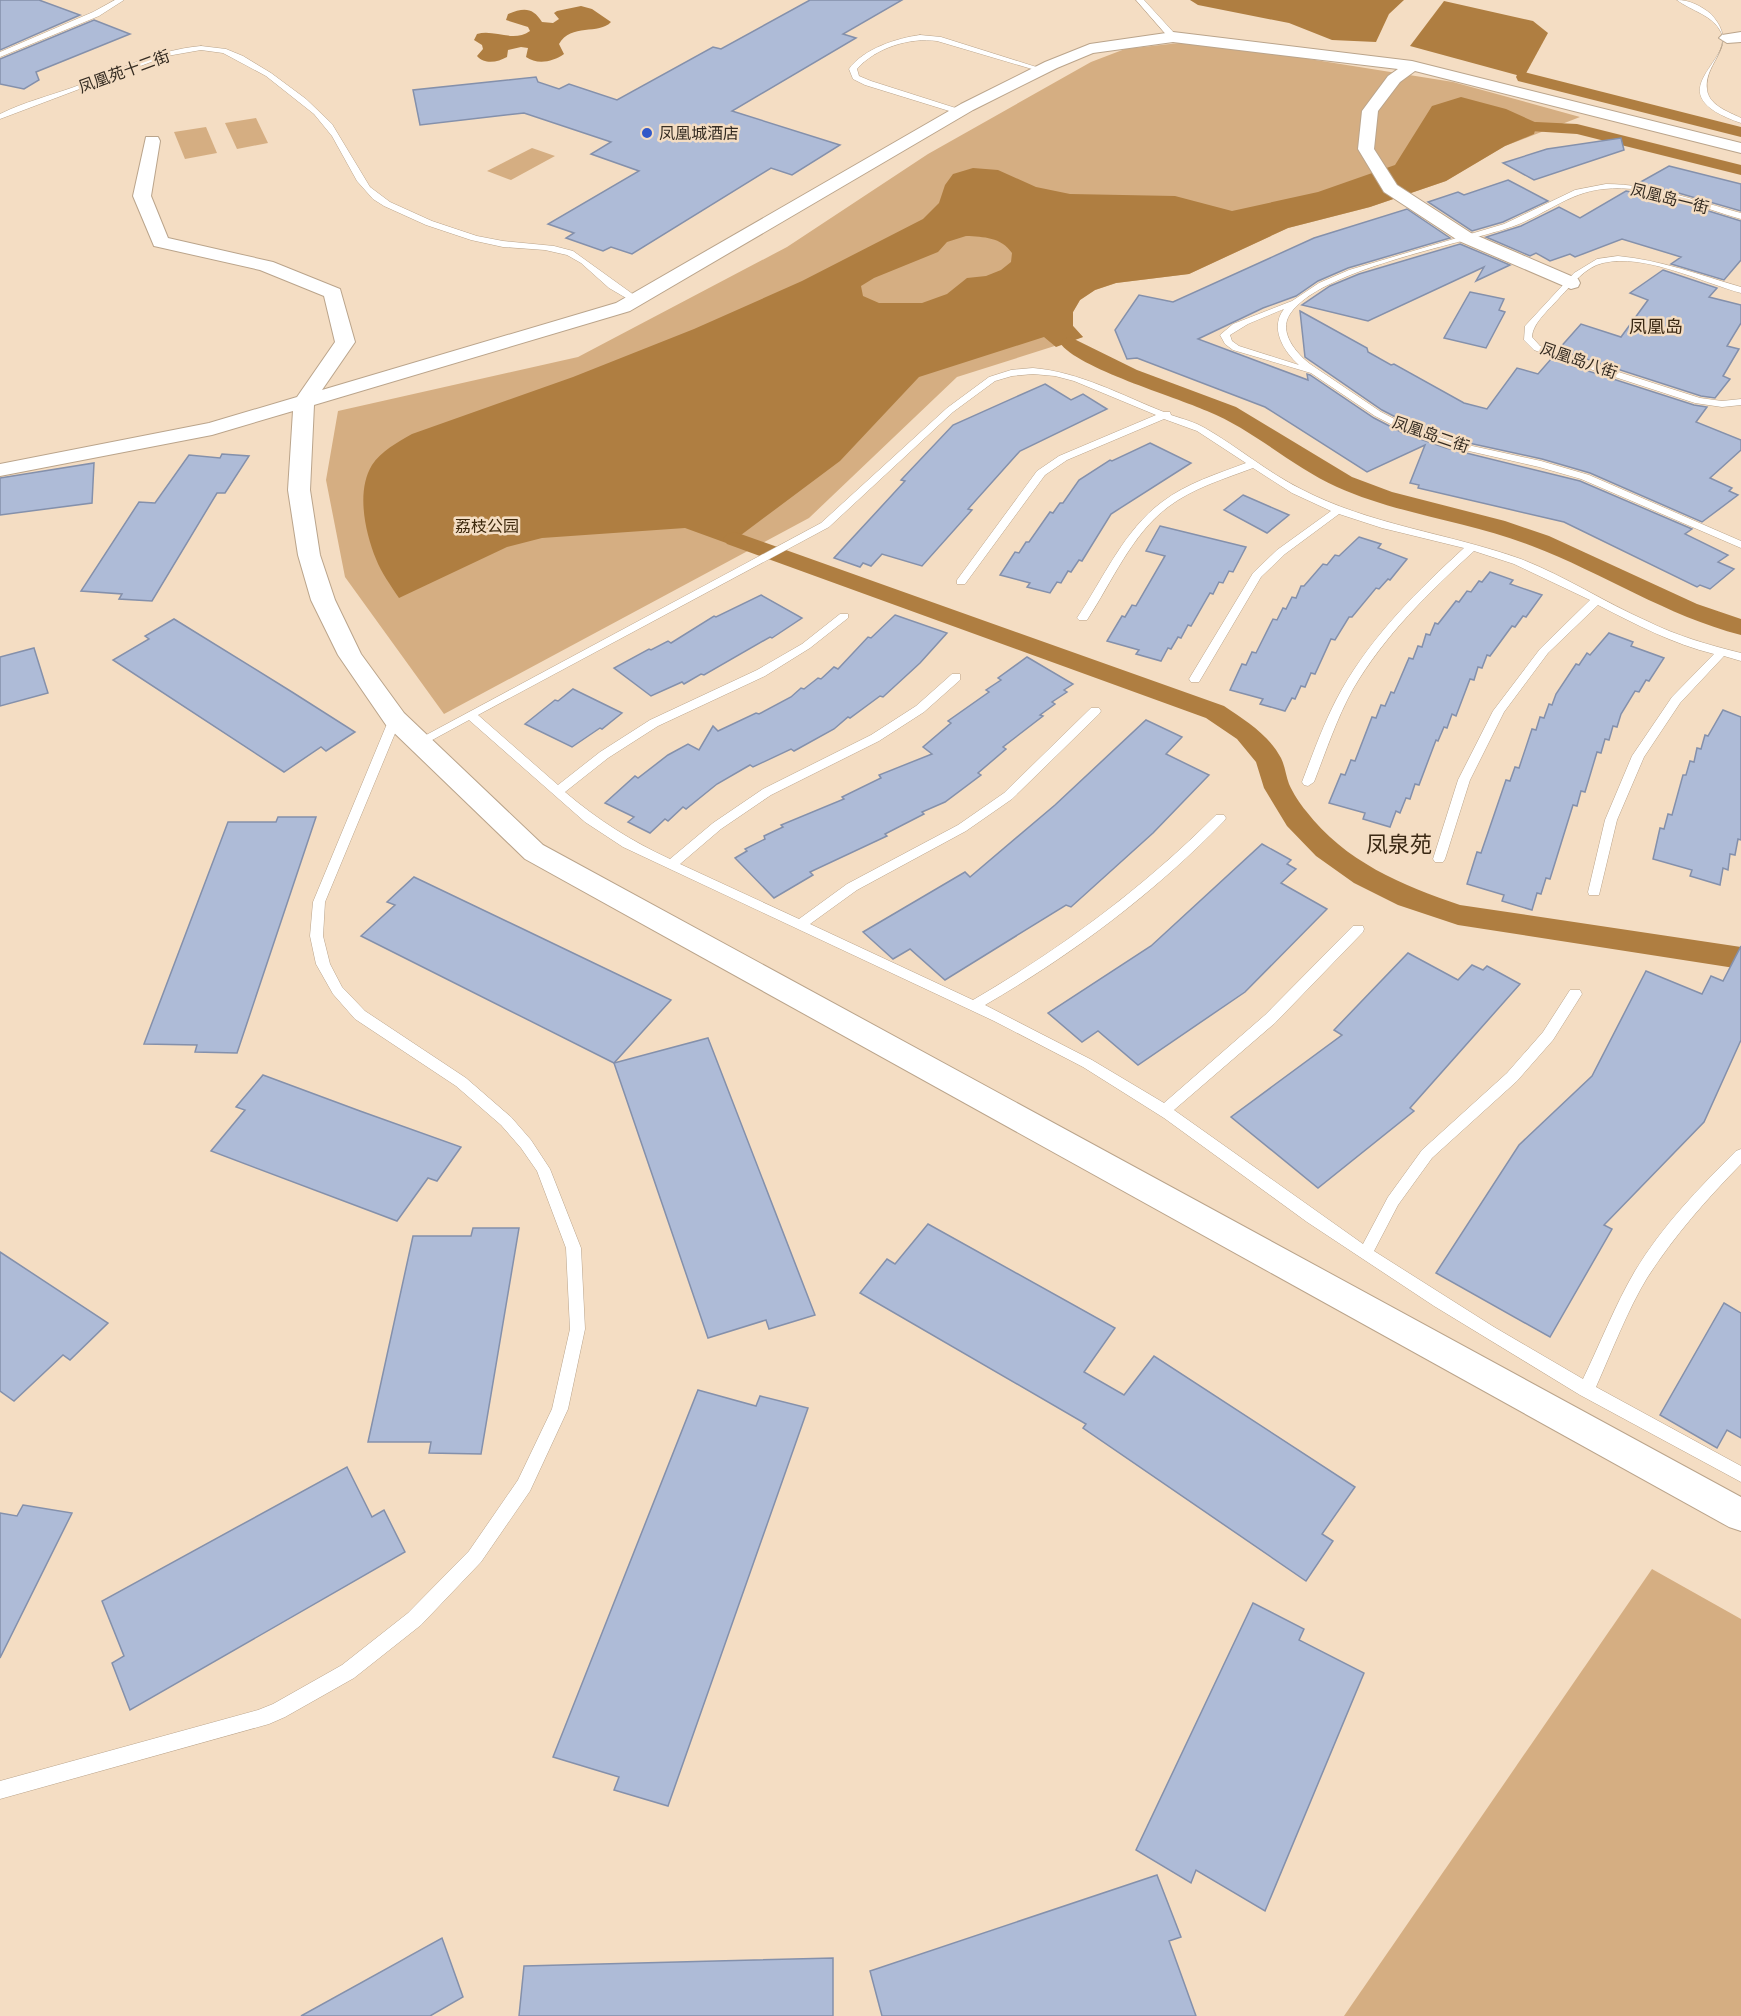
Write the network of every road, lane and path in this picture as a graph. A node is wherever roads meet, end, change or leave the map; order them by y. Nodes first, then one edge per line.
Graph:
1 (120, 0) edge
2 (1140, 0) edge
3 (1681, 0) edge
4 (1173, 37) junction
5 (1734, 38) edge
6 (0, 55) edge
7 (1412, 66) junction
8 (1042, 70) junction
9 (959, 112) junction
10 (0, 117) edge
11 (1741, 121) edge
12 (152, 141) dead end
13 (1741, 148) edge
14 (1741, 216) edge
15 (1464, 237) junction
16 (1571, 283) junction
17 (1741, 290) edge
18 (1297, 299) junction
19 (636, 300) junction
20 (1322, 376) junction
21 (304, 402) junction
22 (1741, 402) edge
23 (1167, 414) junction
24 (1254, 464) junction
25 (0, 470) edge
26 (1338, 510) junction
27 (1741, 545) edge
28 (1472, 547) junction
29 (961, 582) dead end
30 (1598, 599) junction
31 (844, 616) dead end
32 (1083, 618) dead end
33 (1722, 652) junction
34 (1741, 657) edge
35 (956, 676) dead end
36 (1196, 679) dead end
37 (1095, 711) dead end
38 (470, 715) junction
39 (395, 719) junction
40 (419, 742) junction
41 (1308, 782) dead end
42 (558, 791) junction
43 (1220, 818) dead end
44 (1439, 859) dead end
45 (671, 865) junction
46 (1594, 892) dead end
47 (801, 924) junction
48 (1358, 929) dead end
49 (1575, 994) dead end
50 (973, 1006) junction
51 (1164, 1110) junction
52 (1741, 1155) edge
53 (1365, 1254) junction
54 (1586, 1390) junction
55 (1741, 1474) edge
56 (1741, 1515) edge
57 (0, 1790) edge

1 - 6 lane
2 - 4 lane
3 - 5 lane
4 - 7 street
4 - 8 street
5 - 11 lane
7 - 13 street
7 - 15 street
8 - 9 street
8 - 9 lane
9 - 19 street
10 - 19 lane, 凤凰苑十二街
12 - 21 street
14 - 15 lane, 凤凰岛一街
15 - 16 street
15 - 18 lane
16 - 17 lane, 凤凰岛八街
16 - 22 lane, 凤凰岛八街
18 - 20 lane, 凤凰岛二街
18 - 20 lane
19 - 21 street
20 - 27 lane, 凤凰岛二街
21 - 25 street
21 - 39 street
23 - 24 lane
23 - 29 lane
23 - 38 lane
24 - 26 lane
24 - 32 lane
26 - 28 lane
26 - 36 lane
28 - 30 lane
28 - 41 lane
30 - 33 lane
30 - 44 lane
31 - 42 lane
33 - 34 lane
33 - 46 lane
35 - 45 lane
37 - 47 lane
38 - 40 lane
38 - 42 lane
39 - 40 street
39 - 57 lane
40 - 56 street
42 - 45 lane
43 - 50 lane
45 - 47 lane
47 - 50 lane
48 - 51 lane
49 - 53 lane
50 - 51 lane
51 - 53 lane
52 - 54 lane
53 - 54 lane
54 - 55 lane

